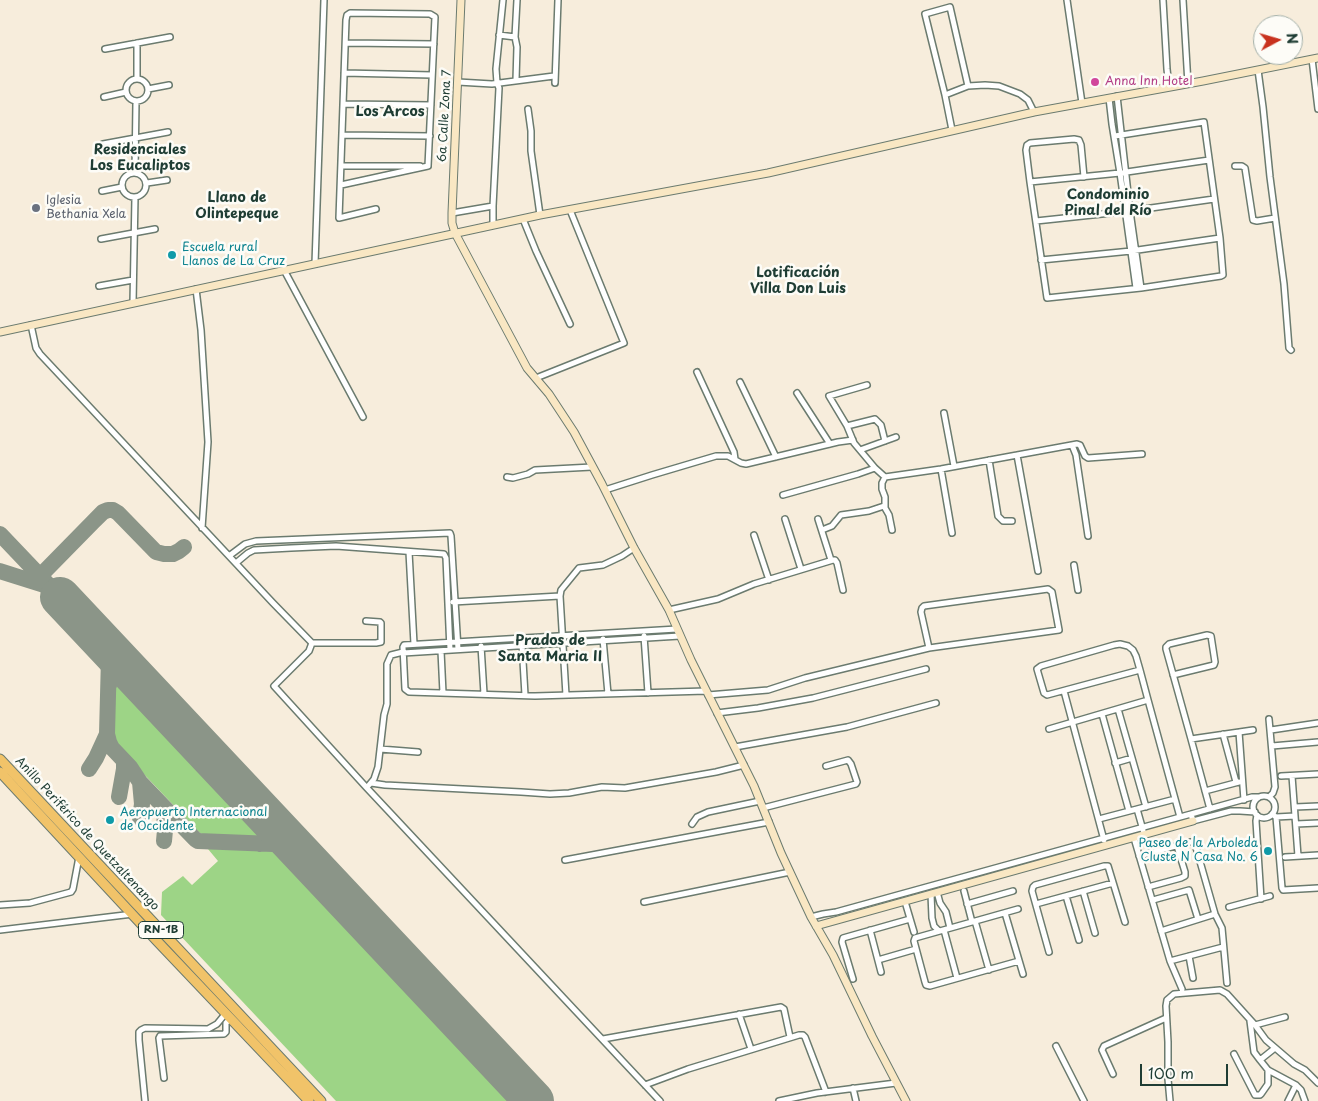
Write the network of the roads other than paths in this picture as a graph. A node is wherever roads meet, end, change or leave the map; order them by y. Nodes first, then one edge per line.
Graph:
1 (324, 0) edge
2 (461, 0) edge
3 (502, 0) edge
4 (517, 0) edge
5 (558, 0) edge
6 (1067, 0) edge
7 (1163, 0) edge
8 (1183, 0) edge
9 (500, 35) junction
10 (515, 36) junction
11 (170, 37) dead end
12 (137, 43) junction
13 (346, 43) junction
14 (434, 44) junction
15 (104, 49) dead end
16 (1315, 58) edge
17 (1258, 70) junction
18 (344, 73) junction
19 (432, 76) junction
20 (554, 76) junction
21 (137, 79) junction
22 (516, 80) junction
23 (458, 82) junction
24 (555, 82) dead end
25 (497, 83) junction
26 (1188, 84) junction
27 (169, 85) dead end
28 (968, 86) junction
29 (1169, 87) junction
30 (148, 89) junction
31 (126, 92) junction
32 (945, 94) junction
33 (104, 96) dead end
34 (1117, 96) junction
35 (1109, 98) junction
36 (136, 102) junction
37 (1082, 103) junction
38 (343, 104) junction
39 (431, 105) junction
40 (1318, 109) edge
41 (528, 110) dead end
42 (1034, 112) junction
43 (1119, 113) junction
44 (1111, 114) junction
45 (952, 130) junction
46 (168, 132) dead end
47 (342, 135) junction
48 (1121, 135) junction
49 (430, 136) junction
50 (1114, 136) junction
51 (136, 138) junction
52 (103, 144) dead end
53 (1209, 160) junction
54 (341, 166) junction
55 (428, 166) junction
56 (1235, 166) dead end
57 (135, 172) junction
58 (1123, 173) junction
59 (1084, 177) junction
60 (167, 180) dead end
61 (1030, 182) junction
62 (147, 183) junction
63 (341, 185) junction
64 (122, 187) junction
65 (102, 191) dead end
66 (135, 197) junction
67 (1214, 199) junction
68 (493, 206) junction
69 (376, 209) dead end
70 (570, 210) junction
71 (1128, 211) junction
72 (452, 213) junction
73 (540, 215) junction
74 (1276, 218) junction
75 (523, 219) junction
76 (1036, 221) junction
77 (493, 225) junction
78 (155, 229) dead end
79 (134, 233) junction
80 (455, 233) junction
81 (1220, 238) junction
82 (101, 239) dead end
83 (1133, 250) junction
84 (1041, 260) junction
85 (315, 264) junction
86 (284, 270) junction
87 (133, 280) junction
88 (99, 286) dead end
89 (1139, 288) junction
90 (196, 290) junction
91 (133, 303) junction
92 (570, 324) dead end
93 (31, 325) junction
94 (0, 332) edge
95 (1290, 350) dead end
96 (697, 372) dead end
97 (536, 378) junction
98 (740, 382) dead end
99 (867, 385) dead end
100 (797, 393) dead end
101 (944, 413) dead end
102 (363, 417) dead end
103 (847, 426) junction
104 (896, 436) dead end
105 (853, 440) junction
106 (885, 441) junction
107 (830, 444) junction
108 (1072, 445) junction
109 (860, 450) junction
110 (1016, 454) junction
111 (1142, 454) dead end
112 (776, 457) junction
113 (735, 459) junction
114 (989, 460) junction
115 (954, 466) junction
116 (592, 467) junction
117 (875, 468) junction
118 (941, 469) junction
119 (507, 477) dead end
120 (886, 477) junction
121 (605, 490) junction
122 (782, 495) dead end
123 (884, 506) junction
124 (785, 519) dead end
125 (818, 519) dead end
126 (1012, 521) dead end
127 (202, 528) junction
128 (822, 530) junction
129 (892, 530) dead end
130 (952, 533) dead end
131 (754, 534) dead end
132 (1088, 536) dead end
133 (336, 538) junction
134 (345, 538) junction
135 (290, 540) junction
136 (336, 546) junction
137 (345, 547) junction
138 (291, 548) junction
139 (634, 548) junction
140 (409, 552) junction
141 (229, 556) junction
142 (831, 560) junction
143 (236, 563) junction
144 (1074, 565) dead end
145 (802, 569) junction
146 (1038, 571) dead end
147 (769, 580) junction
148 (843, 590) dead end
149 (1078, 590) dead end
150 (560, 596) junction
151 (448, 602) junction
152 (455, 602) junction
153 (669, 610) junction
154 (366, 622) dead end
155 (644, 630) junction
156 (603, 633) junction
157 (679, 633) junction
158 (562, 636) junction
159 (522, 638) junction
160 (644, 638) junction
161 (481, 641) junction
162 (603, 641) junction
163 (450, 642) junction
164 (458, 642) junction
165 (312, 643) junction
166 (414, 644) junction
167 (563, 644) junction
168 (523, 646) junction
169 (481, 648) junction
170 (928, 648) junction
171 (403, 650) junction
172 (450, 650) junction
173 (458, 650) junction
174 (441, 651) junction
175 (926, 669) dead end
176 (1140, 670) junction
177 (1174, 675) junction
178 (1064, 691) junction
179 (444, 693) junction
180 (648, 693) junction
181 (707, 693) junction
182 (484, 694) junction
183 (608, 694) junction
184 (566, 695) junction
185 (525, 696) junction
186 (1148, 700) junction
187 (936, 703) dead end
188 (1118, 709) junction
189 (717, 713) junction
190 (1102, 714) junction
191 (1269, 719) dead end
192 (1072, 722) junction
193 (1318, 723) edge
194 (1049, 729) dead end
195 (1253, 730) dead end
196 (1271, 730) junction
197 (1239, 732) junction
198 (1223, 734) junction
199 (1191, 739) junction
200 (1318, 742) edge
201 (1272, 746) junction
202 (735, 747) junction
203 (380, 750) junction
204 (418, 752) dead end
205 (1132, 758) junction
206 (1, 761) edge
207 (1115, 763) junction
208 (744, 765) junction
209 (826, 766) dead end
210 (0, 772) edge
211 (1318, 774) edge
212 (1281, 776) dead end
213 (1292, 776) junction
214 (1239, 782) junction
215 (371, 783) junction
216 (366, 787) junction
217 (1205, 791) junction
218 (1259, 797) junction
219 (1269, 797) junction
220 (1175, 799) junction
221 (1244, 800) junction
222 (762, 804) junction
223 (1318, 806) edge
224 (1146, 807) junction
225 (1295, 807) junction
226 (1137, 809) junction
227 (1210, 809) junction
228 (1129, 811) junction
229 (1256, 814) junction
230 (1274, 816) junction
231 (1295, 816) junction
232 (1180, 817) junction
233 (1192, 818) junction
234 (1099, 819) junction
235 (768, 822) junction
236 (1318, 823) edge
237 (692, 824) dead end
238 (1296, 824) junction
239 (1144, 831) junction
240 (1134, 838) junction
241 (1104, 842) junction
242 (1178, 846) junction
243 (1318, 855) edge
244 (79, 856) junction
245 (1139, 856) junction
246 (1298, 856) junction
247 (1285, 857) dead end
248 (564, 860) dead end
249 (790, 872) junction
250 (1113, 883) junction
251 (1148, 887) junction
252 (1318, 888) edge
253 (1013, 890) dead end
254 (964, 891) dead end
255 (1083, 891) junction
256 (934, 893) junction
257 (1066, 896) junction
258 (1270, 896) dead end
259 (1261, 899) junction
260 (1153, 900) junction
261 (644, 902) dead end
262 (967, 904) junction
263 (1036, 904) junction
264 (0, 905) edge
265 (906, 905) dead end
266 (1229, 907) dead end
267 (1018, 909) dead end
268 (1005, 913) junction
269 (133, 914) junction
270 (1215, 914) junction
271 (811, 917) junction
272 (910, 919) junction
273 (1198, 919) junction
274 (973, 922) junction
275 (1125, 922) dead end
276 (816, 926) junction
277 (0, 930) edge
278 (870, 930) junction
279 (944, 930) junction
280 (1161, 931) junction
281 (914, 932) dead end
282 (1095, 933) dead end
283 (1079, 940) dead end
284 (1223, 947) junction
285 (916, 949) junction
286 (1049, 952) dead end
287 (1189, 956) junction
288 (878, 960) junction
289 (1019, 961) junction
290 (1170, 961) junction
291 (989, 970) junction
292 (881, 972) dead end
293 (1023, 974) dead end
294 (957, 978) junction
295 (1193, 978) dead end
296 (853, 979) dead end
297 (1227, 983) dead end
298 (1182, 989) dead end
299 (739, 1014) junction
300 (228, 1016) junction
301 (1284, 1017) dead end
302 (1166, 1018) junction
303 (1250, 1020) junction
304 (1255, 1025) junction
305 (790, 1037) junction
306 (603, 1039) junction
307 (1056, 1046) dead end
308 (1275, 1048) junction
309 (751, 1049) junction
310 (1234, 1054) dead end
311 (1260, 1060) junction
312 (1268, 1070) junction
313 (1113, 1074) dead end
314 (164, 1078) dead end
315 (896, 1083) junction
316 (1318, 1083) edge
317 (645, 1084) junction
318 (1296, 1085) junction
319 (853, 1088) junction
320 (826, 1092) junction
321 (793, 1099) edge
322 (145, 1101) edge
323 (310, 1101) edge
324 (321, 1101) edge
325 (660, 1101) edge
326 (779, 1101) edge
327 (856, 1101) edge
328 (906, 1101) edge
329 (1084, 1101) edge
330 (1170, 1101) edge
331 (1288, 1101) edge
332 (1305, 1101) edge

1 - 85 street
2 - 23 street, 6a Calle Zona 7
3 - 9 street
4 - 10 street
5 - 20 street
6 - 37 street
7 - 29 street
8 - 26 street
9 - 10 street
9 - 25 street
10 - 22 street
11 - 12 street
12 - 15 street
12 - 21 street
13 - 14 street
13 - 14 street
13 - 18 street
14 - 19 street
16 - 17 street
16 - 40 street
17 - 26 street
17 - 74 street
18 - 19 street
18 - 38 street
19 - 39 street
20 - 22 street
20 - 24 street
21 - 30 street
21 - 31 street
22 - 25 street
23 - 25 street
23 - 72 street, 6a Calle Zona 7
25 - 68 street
26 - 29 street
27 - 30 street
28 - 32 street
28 - 32 street
28 - 42 street
29 - 34 street
30 - 36 street
31 - 33 street
31 - 36 street
32 - 45 street
34 - 35 street
34 - 43 street
35 - 37 street
35 - 44 street
36 - 51 street
37 - 42 street
38 - 39 street
38 - 47 street
39 - 49 street
41 - 73 street
42 - 45 street
43 - 44 street
43 - 48 street
44 - 50 street
45 - 70 street
46 - 51 street
47 - 49 street
47 - 54 street
48 - 50 street
48 - 53 street
48 - 58 street
49 - 55 street
50 - 58 street
51 - 52 street
51 - 57 street
53 - 58 street
53 - 67 street
54 - 55 street
54 - 63 street
55 - 63 street
56 - 74 street
57 - 62 street
57 - 64 street
58 - 59 street
58 - 71 street
59 - 61 street
59 - 61 street
60 - 62 street
61 - 76 street
62 - 66 street
63 - 69 street
64 - 65 street
64 - 66 street
66 - 79 street
67 - 71 street
67 - 81 street
68 - 72 street
68 - 77 street
70 - 73 street
70 - 97 street
71 - 76 street
71 - 83 street
72 - 80 street, 6a Calle Zona 7
73 - 75 street
74 - 95 street
75 - 77 street
75 - 92 street
76 - 84 street
77 - 80 street
78 - 79 street
79 - 82 street
79 - 87 street
80 - 85 street
80 - 97 street, 6a Calle Zona 7
81 - 83 street
81 - 89 street
83 - 84 street
83 - 89 street
84 - 89 street
85 - 86 street
86 - 90 street
86 - 102 street
87 - 88 street
87 - 91 street
90 - 91 street
90 - 127 street
91 - 93 street
93 - 94 street
93 - 127 street
96 - 113 street
97 - 116 street, 6a Calle Zona 7
98 - 112 street
99 - 103 street
100 - 107 street
101 - 115 street
103 - 105 street
103 - 106 street
104 - 106 street
105 - 107 street
105 - 109 street
106 - 109 street
107 - 112 street
108 - 110 street
108 - 111 street
108 - 132 street
109 - 117 street
110 - 114 street
110 - 146 street
112 - 113 street
113 - 121 street
114 - 115 street
114 - 126 street
115 - 118 street
116 - 119 street
116 - 121 street, 6a Calle Zona 7
117 - 120 street
117 - 122 street
118 - 120 street
118 - 130 street
120 - 123 street
121 - 139 street, 6a Calle Zona 7
123 - 128 street
123 - 129 street
124 - 145 street
125 - 128 street
127 - 141 street
128 - 142 street
131 - 147 street
133 - 134 street
133 - 135 street
133 - 136 street
134 - 137 street
134 - 152 street
135 - 138 street
135 - 141 street
136 - 137 street
136 - 138 street
137 - 140 street
138 - 143 street
139 - 150 street
139 - 153 street, 6a Calle Zona 7
140 - 151 street
140 - 166 street
141 - 143 street
142 - 145 street
142 - 148 street
143 - 165 street
144 - 149 street
145 - 147 street
147 - 153 street
150 - 152 street
150 - 158 street
151 - 152 street
151 - 163 street
152 - 164 street
153 - 157 street, 6a Calle Zona 7
154 - 165 street
155 - 156 street
155 - 157 street
155 - 160 street
156 - 158 street
156 - 162 street
157 - 160 street
157 - 181 street, 6a Calle Zona 7
158 - 159 street
158 - 167 street
159 - 161 street
159 - 168 street
160 - 162 street
160 - 180 street
161 - 164 street
161 - 169 street
162 - 167 street
162 - 183 street
163 - 164 street
163 - 166 street
163 - 172 street
164 - 173 street
165 - 216 street
166 - 171 street
167 - 168 street
167 - 184 street
168 - 169 street
168 - 185 street
169 - 173 street
169 - 182 street
170 - 170 street
170 - 181 street
171 - 174 street
171 - 179 street
171 - 203 street
172 - 173 street
172 - 174 street
174 - 179 street
175 - 189 street
176 - 178 street
176 - 178 street
176 - 186 street
177 - 177 street
177 - 199 street
178 - 192 street
179 - 182 street
180 - 181 street
180 - 183 street
181 - 189 street, 6a Calle Zona 7
182 - 185 street
183 - 184 street
184 - 185 street
186 - 188 street
186 - 220 street
187 - 202 street
188 - 190 street
188 - 205 street
189 - 202 street, 6a Calle Zona 7
190 - 192 street
190 - 207 street
191 - 196 street
192 - 194 street
192 - 234 street
193 - 196 street
195 - 197 street
196 - 201 street
197 - 198 street
197 - 214 street
198 - 199 street
198 - 214 street
199 - 217 street
200 - 201 street
201 - 219 street
202 - 208 street, 6a Calle Zona 7
203 - 204 street
203 - 215 street
205 - 207 street
205 - 224 street
206 - 324 highway, Anillo Periférico de Quetzaltenango / RN-1B
207 - 228 street
208 - 215 street
208 - 222 street, 6a Calle Zona 7
209 - 222 street
210 - 244 highway, Anillo Periférico de Quetzaltenango / RN-1B
211 - 213 street
212 - 213 street
213 - 225 street
214 - 217 street
214 - 221 street
215 - 216 street
216 - 306 street
217 - 227 street
218 - 219 street
218 - 221 street
218 - 229 street
219 - 230 street
220 - 224 street
220 - 232 street
221 - 227 street
222 - 235 street, 6a Calle Zona 7
222 - 237 street
223 - 225 street
224 - 226 street
225 - 231 street
226 - 228 street
226 - 239 street
227 - 233 street
228 - 234 street
229 - 230 street
229 - 233 street
229 - 259 street
230 - 231 street
230 - 252 street
231 - 238 street
232 - 233 street
232 - 239 street
233 - 239 street
234 - 241 street
235 - 248 street
235 - 249 street, 6a Calle Zona 7
236 - 238 street
238 - 246 street
239 - 240 street
239 - 241 street
240 - 241 street
240 - 245 street
241 - 256 street
241 - 271 street
242 - 245 street
242 - 251 street
242 - 270 street
243 - 246 street
244 - 264 street
244 - 269 highway, Anillo Periférico de Quetzaltenango / RN-1B
245 - 251 street
246 - 247 street
249 - 261 street
249 - 271 street, 6a Calle Zona 7
250 - 255 street
250 - 263 street
250 - 275 street
251 - 260 street
253 - 262 street
254 - 262 street
255 - 257 street
255 - 282 street
256 - 276 street
256 - 279 street
256 - 279 street
257 - 263 street
257 - 283 street
258 - 259 street
259 - 266 street
260 - 273 street
260 - 280 street
262 - 274 street
263 - 286 street
265 - 272 street
267 - 268 street
268 - 274 street
268 - 289 street
269 - 277 street
269 - 300 highway, Anillo Periférico de Quetzaltenango / RN-1B
270 - 273 street
270 - 284 street
271 - 276 street, 6a Calle Zona 7
272 - 278 street
272 - 281 street
273 - 280 street
274 - 279 street
274 - 291 street
276 - 315 street, 6a Calle Zona 7
278 - 288 street
278 - 296 street
279 - 285 street
279 - 294 street
280 - 290 street
284 - 287 street
284 - 297 street
285 - 288 street
285 - 294 street
287 - 290 street
287 - 295 street
288 - 292 street
289 - 291 street
289 - 293 street
290 - 298 street
291 - 294 street
299 - 305 street
299 - 306 street
299 - 309 street
300 - 314 street
300 - 322 street
300 - 323 highway, Anillo Periférico de Quetzaltenango / RN-1B
301 - 304 street
302 - 303 street
302 - 313 street
302 - 330 street
303 - 304 street
303 - 311 street
304 - 308 street
305 - 309 street
305 - 320 street
306 - 317 street
307 - 329 street
308 - 311 street
308 - 316 street
309 - 317 street
310 - 312 street
311 - 312 street
312 - 318 street
315 - 319 street
315 - 328 street, 6a Calle Zona 7
317 - 325 street
318 - 331 street
318 - 332 street
319 - 320 street
319 - 327 street
320 - 321 street
321 - 326 street

